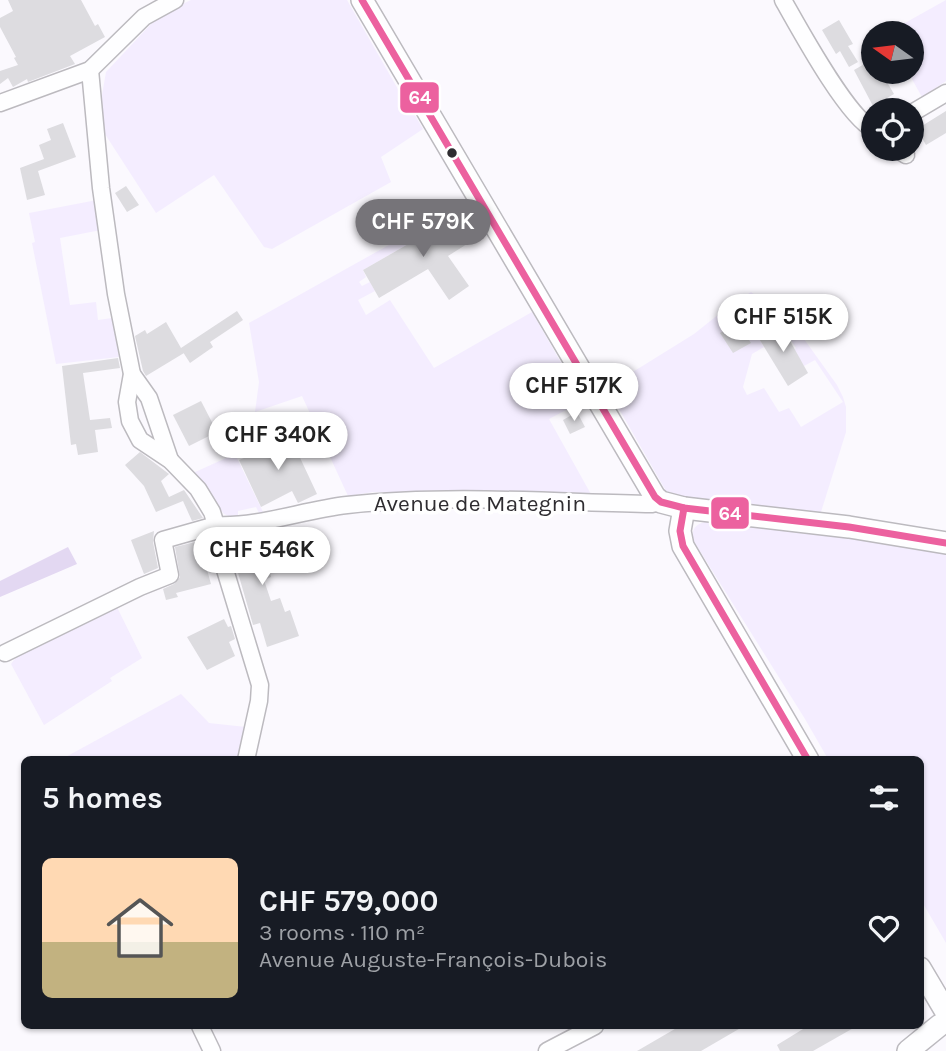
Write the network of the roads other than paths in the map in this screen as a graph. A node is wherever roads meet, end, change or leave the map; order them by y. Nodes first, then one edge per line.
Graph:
1 (175, 0) edge
2 (362, 0) edge
3 (783, 0) edge
4 (90, 70) junction
5 (946, 93) edge
6 (0, 103) edge
7 (924, 106) edge
8 (861, 118) edge
9 (132, 374) junction
10 (170, 460) junction
11 (661, 502) junction
12 (684, 508) junction
13 (216, 525) junction
14 (946, 543) edge
15 (5, 653) dead end
16 (247, 756) edge
17 (806, 756) edge
18 (924, 977) edge
19 (945, 1025) edge
20 (201, 1029) edge
21 (589, 1029) edge
22 (212, 1051) edge
23 (547, 1051) edge
24 (908, 1051) edge
25 (933, 1051) edge

1 - 4 street
2 - 11 main road
3 - 8 street
4 - 6 street
4 - 9 street
5 - 7 street
9 - 10 street
9 - 10 street
10 - 13 street
11 - 12 main road
11 - 13 street, Avenue de Mategnin
12 - 14 main road
12 - 17 main road
13 - 15 street, Avenue de Mategnin
13 - 16 street
18 - 19 main road
19 - 24 main road
19 - 25 main road
20 - 22 street
21 - 23 street

